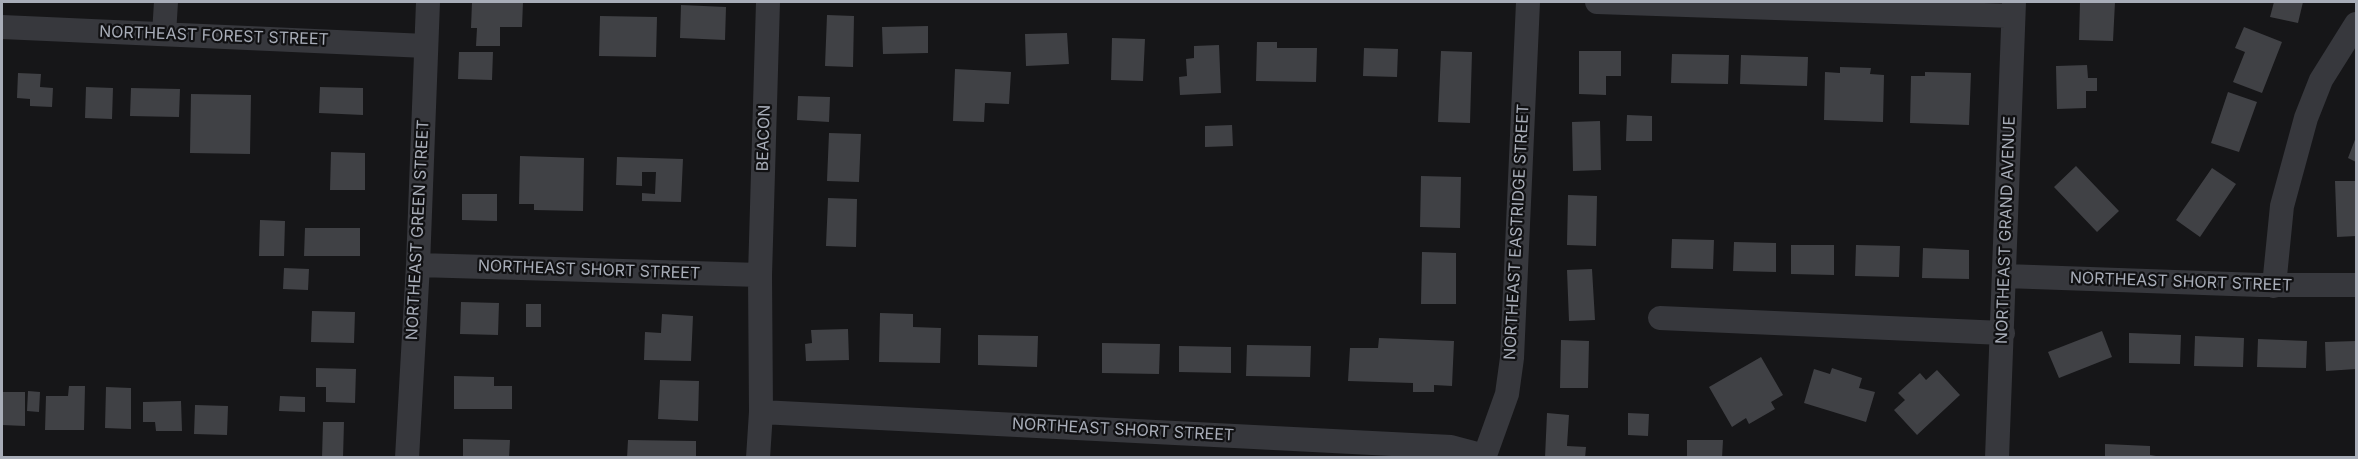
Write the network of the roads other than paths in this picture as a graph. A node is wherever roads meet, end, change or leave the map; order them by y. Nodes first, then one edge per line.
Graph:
1 (166, 2) edge
2 (428, 2) edge
3 (768, 2) edge
4 (1528, 2) edge
5 (1598, 2) edge
6 (2013, 9) edge
7 (2356, 24) edge
8 (2, 27) edge
9 (164, 34) junction
10 (426, 46) junction
11 (418, 265) junction
12 (760, 275) junction
13 (2005, 276) junction
14 (2356, 285) edge
15 (2274, 286) junction
16 (1659, 318) dead end
17 (2003, 333) junction
18 (761, 412) junction
19 (1484, 457) edge
20 (407, 458) edge
21 (758, 458) edge
22 (1997, 458) edge

1 - 9 street
2 - 10 street, NORTHEAST GREEN STREET
3 - 12 street, BEACON
4 - 19 street, NORTHEAST EASTRIDGE STREET
5 - 6 street
6 - 13 street, NORTHEAST GRAND AVENUE
7 - 15 street
8 - 9 street, NORTHEAST FOREST STREET
9 - 10 street, NORTHEAST FOREST STREET
10 - 11 street, NORTHEAST GREEN STREET
11 - 12 street, NORTHEAST SHORT STREET
11 - 20 street, NORTHEAST GREEN STREET
12 - 18 street, BEACON
13 - 15 street, NORTHEAST SHORT STREET
13 - 17 street, NORTHEAST GRAND AVENUE
14 - 15 street, NORTHEAST SHORT STREET
16 - 17 street
17 - 22 street, NORTHEAST GRAND AVENUE
18 - 19 street, NORTHEAST SHORT STREET
18 - 21 street, BEACON

